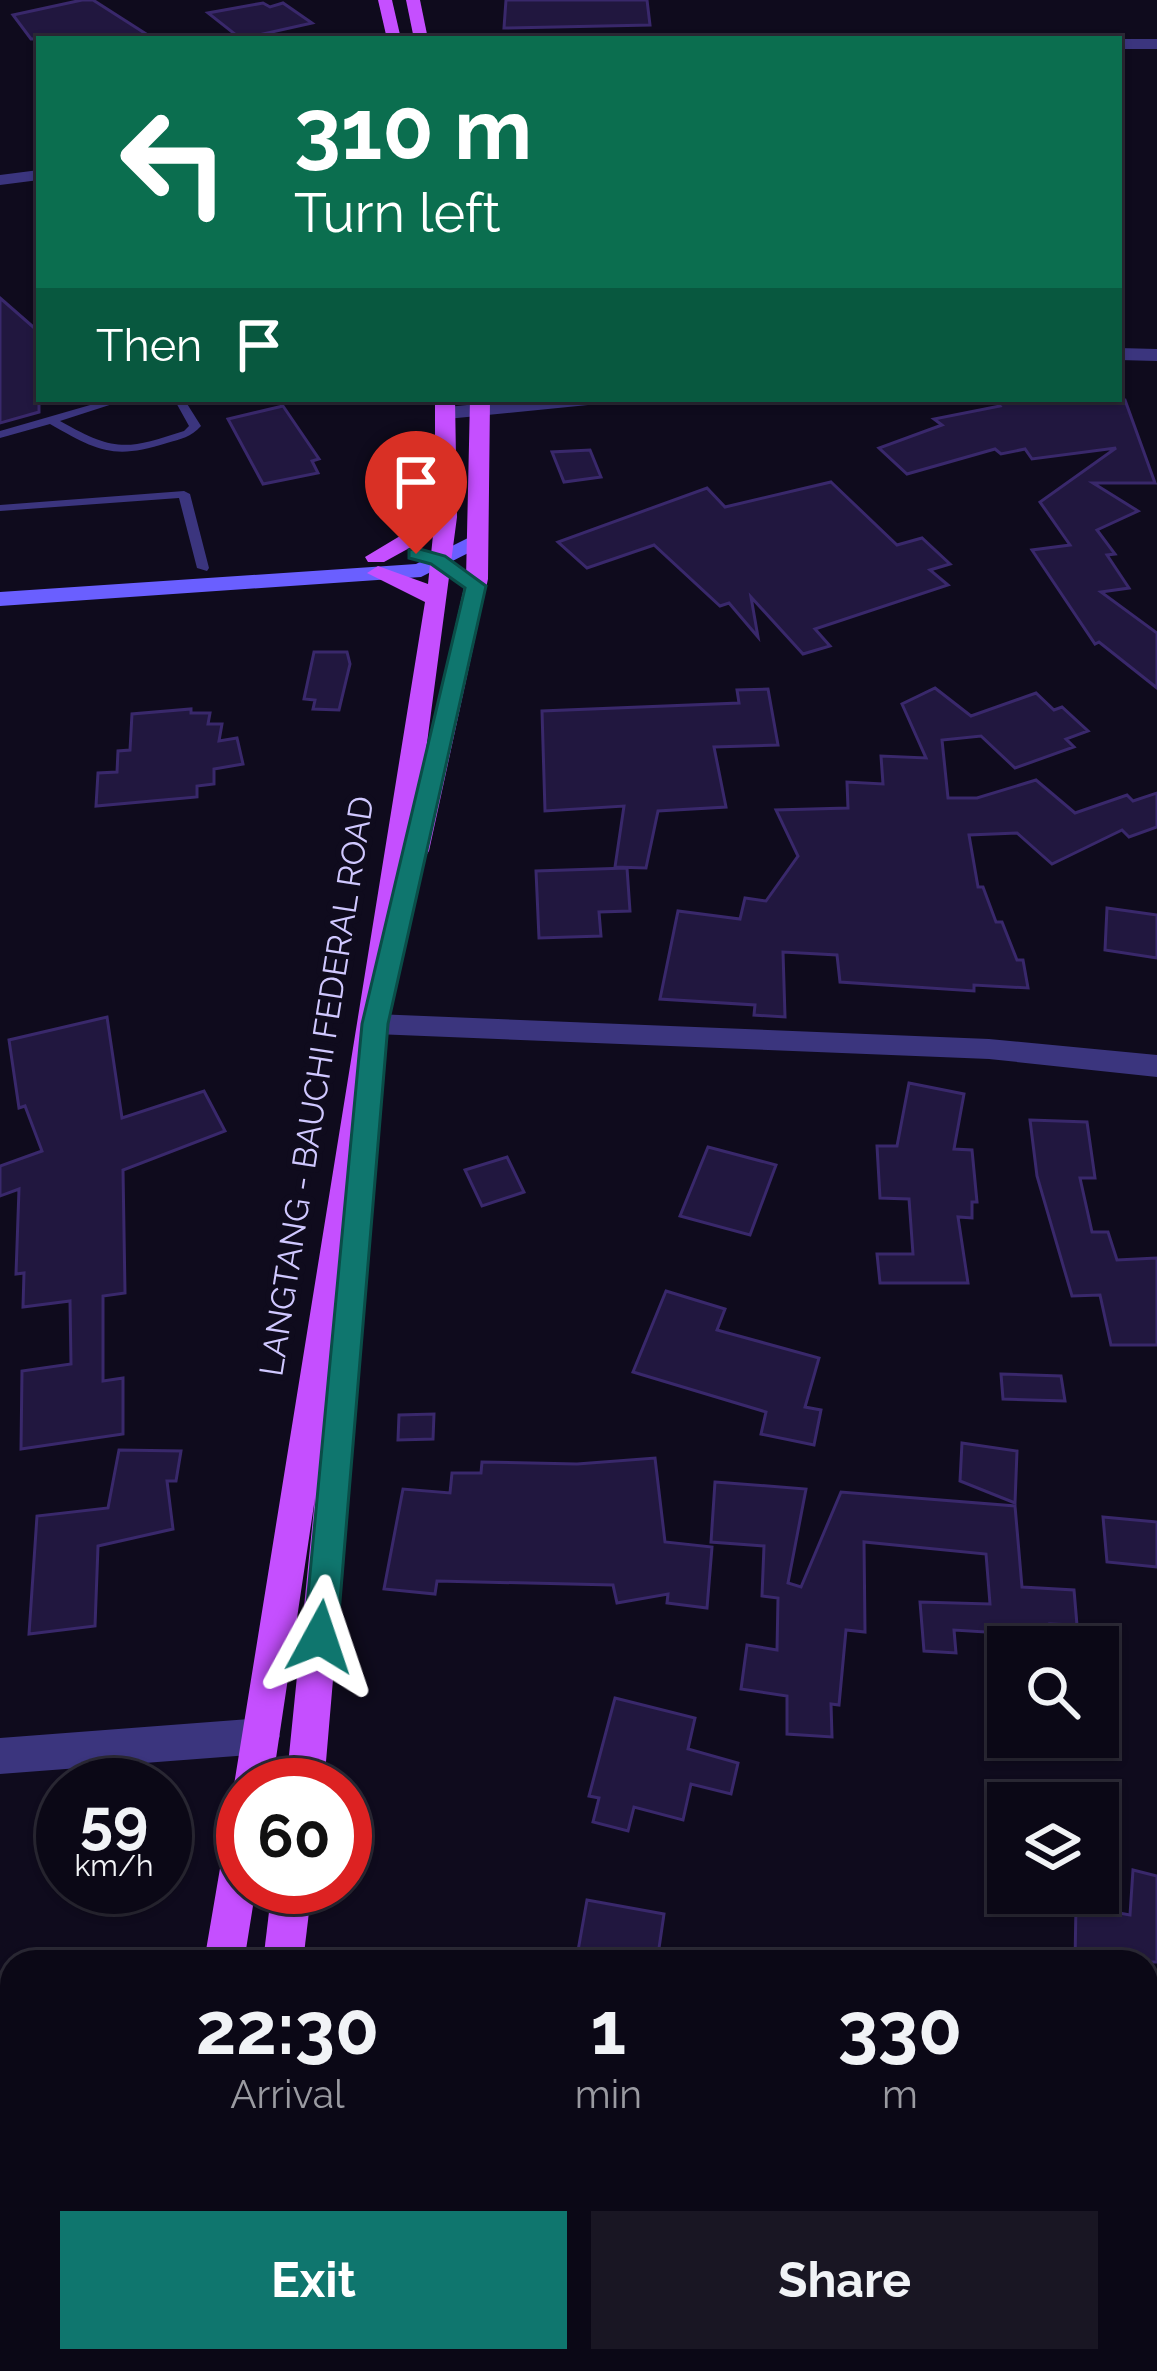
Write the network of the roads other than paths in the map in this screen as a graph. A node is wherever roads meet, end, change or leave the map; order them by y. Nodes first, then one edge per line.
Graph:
1 (385, 0) edge
2 (413, 0) edge
3 (393, 36) edge
4 (421, 36) edge
5 (1122, 44) edge
6 (1157, 44) edge
7 (36, 175) edge
8 (0, 180) edge
9 (1122, 354) edge
10 (1157, 355) edge
11 (113, 402) edge
12 (181, 402) edge
13 (524, 402) edge
14 (481, 404) edge
15 (446, 406) edge
16 (51, 420) junction
17 (0, 435) edge
18 (0, 508) edge
19 (446, 517) junction
20 (478, 539) junction
21 (442, 562) junction
22 (377, 565) junction
23 (203, 568) junction
24 (0, 583) edge
25 (476, 586) junction
26 (0, 599) edge
27 (437, 600) junction
28 (375, 1024) junction
29 (1157, 1066) edge
30 (261, 1736) junction
31 (0, 1756) edge
32 (257, 1758) edge
33 (307, 1758) edge
34 (232, 1914) edge
35 (289, 1914) edge
36 (226, 1950) edge
37 (284, 1950) edge

1 - 3 main road
2 - 4 main road
5 - 6 street
7 - 8 street
9 - 10 street
11 - 16 lane
12 - 16 lane
13 - 14 street
14 - 15 street
14 - 20 main road, LANGTANG - BAUCHI FEDERAL ROAD
15 - 19 main road, LANGTANG - BAUCHI FEDERAL ROAD
16 - 17 lane
18 - 23 lane
19 - 21 main road, LANGTANG - BAUCHI FEDERAL ROAD
19 - 22 main road
20 - 21 street
20 - 25 main road, LANGTANG - BAUCHI FEDERAL ROAD
21 - 22 street
21 - 25 street
21 - 27 main road, LANGTANG - BAUCHI FEDERAL ROAD
22 - 23 street
22 - 26 street
22 - 27 main road
23 - 24 street
25 - 28 main road, LANGTANG - BAUCHI FEDERAL ROAD
27 - 30 main road, LANGTANG - BAUCHI FEDERAL ROAD
28 - 29 street
28 - 33 main road, LANGTANG - BAUCHI FEDERAL ROAD
30 - 31 street
30 - 32 main road, LANGTANG - BAUCHI FEDERAL ROAD
34 - 36 main road
35 - 37 main road

